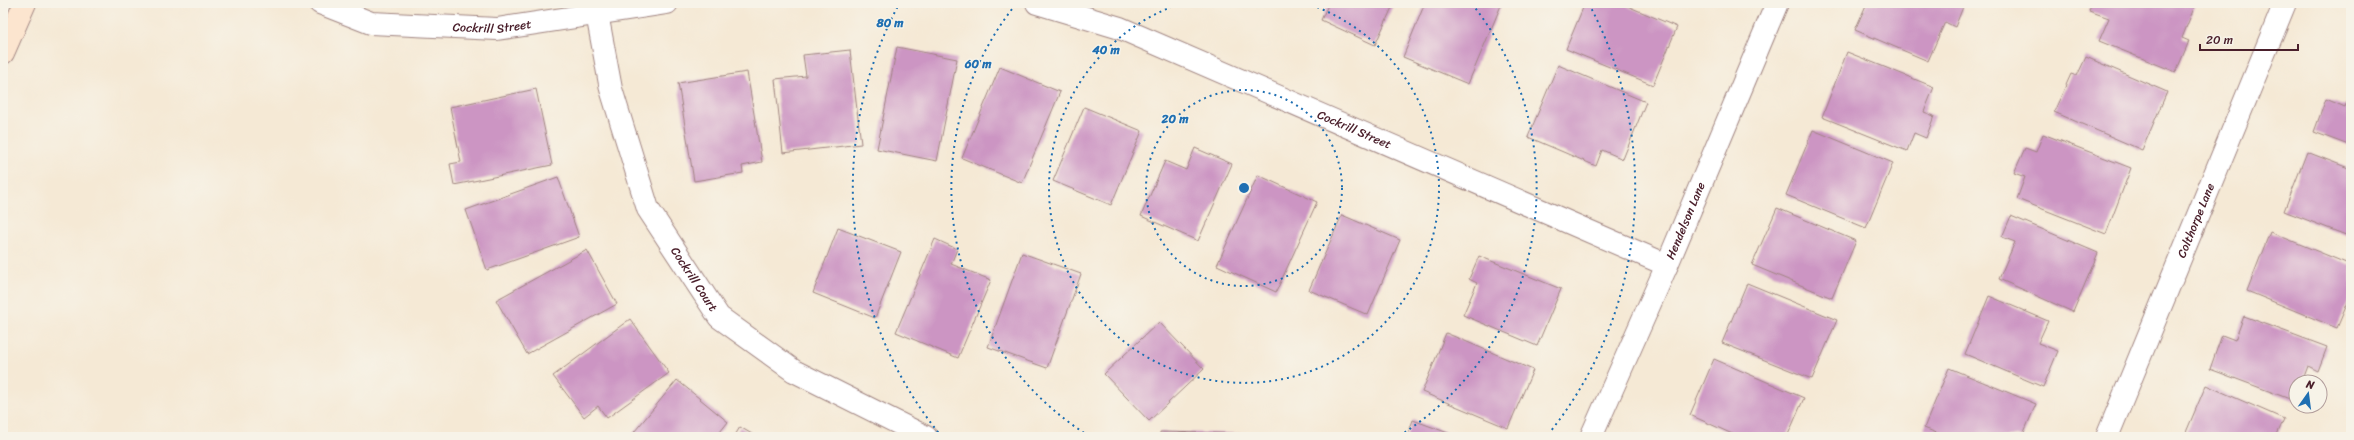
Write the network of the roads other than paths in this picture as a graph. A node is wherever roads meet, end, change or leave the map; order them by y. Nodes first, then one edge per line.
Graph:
1 (25, 3) edge
2 (320, 3) edge
3 (667, 3) edge
4 (1037, 3) edge
5 (1777, 3) edge
6 (2285, 3) edge
7 (596, 9) edge
8 (3, 53) edge
9 (1667, 265) junction
10 (926, 437) edge
11 (1591, 437) edge
12 (2107, 437) edge

1 - 8 main road
2 - 7 street, Cockrill Street
3 - 7 street, Cockrill Street
4 - 9 street, Cockrill Street
5 - 9 street, Hendelson Lane
6 - 12 street, Colthorpe Lane
7 - 10 street, Cockrill Court
9 - 11 street, Hendelson Lane

